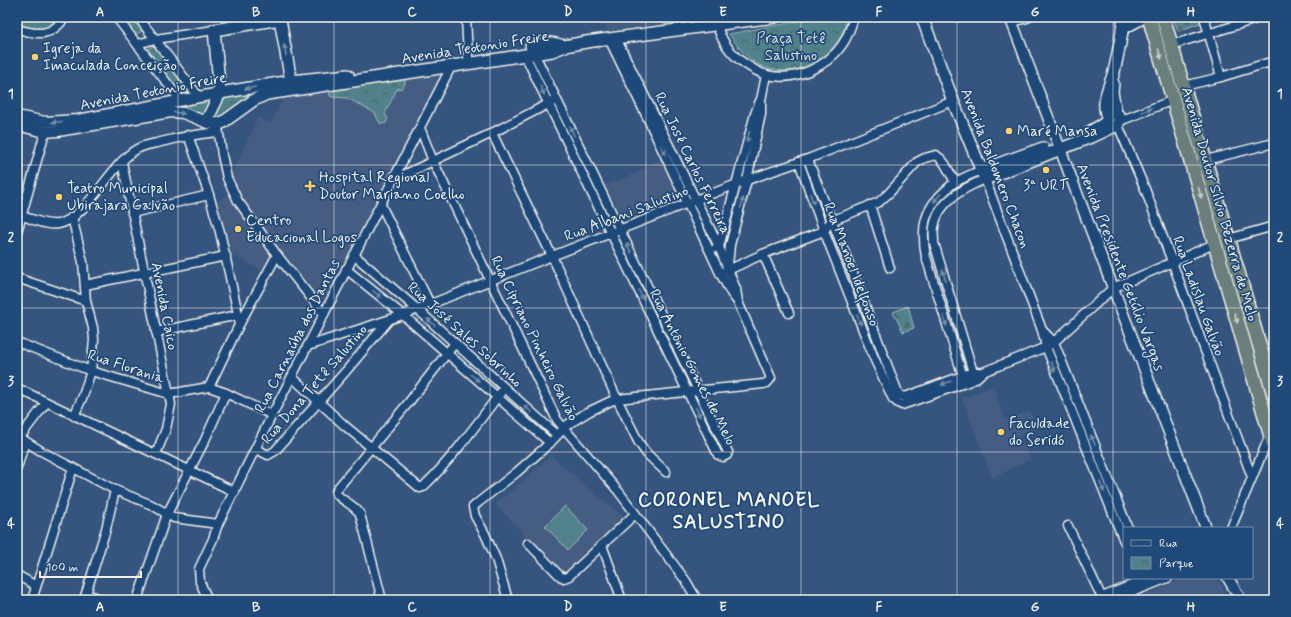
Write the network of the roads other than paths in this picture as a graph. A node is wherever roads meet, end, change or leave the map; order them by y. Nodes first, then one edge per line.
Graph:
1 (65, 17) edge
2 (116, 17) edge
3 (138, 17) edge
4 (466, 17) edge
5 (775, 17) edge
6 (854, 17) edge
7 (922, 17) edge
8 (1027, 17) edge
9 (1124, 17) edge
10 (1144, 17) edge
11 (1149, 17) edge
12 (1163, 17) edge
13 (1204, 17) edge
14 (1263, 17) edge
15 (285, 18) edge
16 (1011, 19) edge
17 (239, 21) edge
18 (716, 21) edge
19 (17, 29) edge
20 (1122, 29) junction
21 (214, 30) junction
22 (1209, 33) junction
23 (156, 39) junction
24 (613, 39) junction
25 (137, 44) junction
26 (1171, 45) junction
27 (565, 46) junction
28 (530, 54) junction
29 (468, 57) junction
30 (1274, 61) edge
31 (451, 67) junction
32 (766, 75) junction
33 (1221, 77) junction
34 (292, 86) junction
35 (1184, 86) junction
36 (220, 93) junction
37 (199, 97) junction
38 (557, 100) junction
39 (761, 100) junction
40 (1173, 100) junction
41 (181, 101) junction
42 (954, 101) junction
43 (548, 104) junction
44 (17, 116) edge
45 (121, 116) junction
46 (1114, 121) junction
47 (206, 122) junction
48 (17, 125) edge
49 (218, 128) junction
50 (420, 128) junction
51 (45, 132) junction
52 (492, 133) junction
53 (192, 135) junction
54 (1274, 143) edge
55 (1058, 145) junction
56 (580, 148) junction
57 (572, 153) junction
58 (808, 159) junction
59 (1205, 160) junction
60 (433, 161) junction
61 (122, 162) junction
62 (799, 162) junction
63 (1191, 164) junction
64 (983, 175) junction
65 (393, 180) junction
66 (747, 180) junction
67 (596, 181) junction
68 (955, 182) junction
69 (587, 185) junction
70 (736, 185) junction
71 (209, 195) junction
72 (692, 203) junction
73 (381, 205) junction
74 (870, 205) junction
75 (132, 213) junction
76 (22, 216) junction
77 (72, 217) junction
78 (827, 226) junction
79 (1274, 226) edge
80 (620, 230) junction
81 (17, 232) edge
82 (611, 233) junction
83 (1228, 239) junction
84 (1214, 244) junction
85 (719, 247) junction
86 (710, 251) junction
87 (763, 254) junction
88 (276, 255) junction
89 (354, 255) junction
90 (226, 256) junction
91 (552, 256) junction
92 (1172, 263) junction
93 (638, 267) junction
94 (890, 268) dead end
95 (346, 269) junction
96 (728, 269) junction
97 (630, 271) junction
98 (144, 272) junction
99 (720, 273) junction
100 (17, 278) edge
101 (490, 281) junction
102 (85, 284) junction
103 (1113, 288) junction
104 (86, 301) junction
105 (738, 302) junction
106 (430, 304) junction
107 (656, 305) junction
108 (648, 309) junction
109 (418, 310) junction
110 (789, 313) dead end
111 (324, 314) junction
112 (403, 315) junction
113 (239, 319) junction
114 (389, 320) junction
115 (1042, 330) junction
116 (156, 332) junction
117 (17, 342) edge
118 (674, 342) junction
119 (1054, 342) junction
120 (454, 343) junction
121 (308, 346) junction
122 (666, 346) junction
123 (1046, 347) junction
124 (447, 354) junction
125 (91, 371) junction
126 (885, 372) junction
127 (974, 376) junction
128 (292, 378) junction
129 (964, 380) junction
130 (209, 387) junction
131 (17, 388) edge
132 (504, 388) junction
133 (697, 390) junction
134 (688, 392) junction
135 (226, 393) junction
136 (169, 394) junction
137 (1274, 396) edge
138 (497, 397) junction
139 (617, 399) junction
140 (319, 401) junction
141 (46, 403) junction
142 (272, 415) junction
143 (74, 416) junction
144 (563, 429) junction
145 (557, 435) junction
146 (21, 438) edge
147 (1272, 441) edge
148 (550, 443) junction
149 (371, 447) junction
150 (256, 449) junction
151 (156, 454) junction
152 (17, 468) edge
153 (73, 468) junction
154 (189, 471) junction
155 (666, 472) dead end
156 (1252, 477) junction
157 (115, 490) junction
158 (235, 492) junction
159 (167, 514) junction
160 (635, 514) junction
161 (218, 524) junction
162 (1068, 526) dead end
163 (1128, 527) edge
164 (1206, 527) edge
165 (1231, 527) edge
166 (1123, 539) edge
167 (528, 543) dead end
168 (602, 545) junction
169 (17, 575) edge
170 (1160, 579) edge
171 (1229, 579) edge
172 (1145, 581) edge
173 (36, 586) junction
174 (85, 597) edge
175 (33, 598) edge
176 (1102, 598) edge
177 (41, 600) edge
178 (104, 600) edge
179 (137, 600) edge
180 (208, 600) edge
181 (382, 600) edge
182 (508, 600) edge
183 (622, 600) edge
184 (697, 600) edge
185 (1112, 600) edge
186 (1240, 600) edge

1 - 19 street
2 - 25 street
3 - 23 street
4 - 29 street
5 - 18 main road
6 - 32 street
7 - 42 main road, Avenida Baldomero Chacon
8 - 16 street
9 - 20 main road
10 - 20 main road
11 -> 40 highway, Avenida Doutor Sílvio Bezerra de Melo
12 - 26 highway, Avenida Doutor Sílvio Bezerra de Melo
13 - 22 street
14 - 22 street
15 - 17 main road
34 -> 15 main road
16 - 55 street, Avenida Presidente Getúlio Vargas
17 - 21 main road
18 - 24 main road
18 - 32 street
20 - 46 main road
21 - 23 street
21 - 36 main road
22 - 26 street
22 - 33 street
23 - 25 street
23 - 37 street
24 - 27 main road
24 - 72 street, Rua José Carlos Ferreira
25 - 41 street
26 - 35 highway, Avenida Doutor Sílvio Bezerra de Melo
27 - 28 main road, Avenida Teotonio Freire
27 - 29 main road, Avenida Teotonio Freire
28 - 31 main road, Avenida Teotonio Freire
28 - 38 street, Rua Antônio Gomes de Melo
28 -> 43 street, Rua Antônio Gomes de Melo
29 - 34 main road, Avenida Teotonio Freire
30 - 33 street
31 - 34 main road, Avenida Teotonio Freire
31 - 50 street, Rua Carnaúba dos Dantas
32 - 39 street
33 - 35 street
34 -> 36 main road, Avenida Teotonio Freire
34 - 49 main road, Avenida Teotonio Freire
35 - 59 highway, Avenida Doutor Sílvio Bezerra de Melo
36 - 37 street, Avenida Teotonio Freire
36 - 47 main road
37 - 41 street, Avenida Teotonio Freire
38 - 43 street
56 -> 38 street, Rua Antônio Gomes de Melo
39 - 66 street
39 -> 70 street
46 -> 40 street
40 - 63 highway, Avenida Doutor Sílvio Bezerra de Melo
41 - 45 street, Avenida Teotonio Freire
42 - 58 street, Rua Albani Salustino
42 - 64 main road, Avenida Baldomero Chacon
43 - 52 street
43 - 57 street, Rua Antônio Gomes de Melo
45 -> 44 street, Avenida Teotonio Freire
45 -> 47 street, Avenida Teotonio Freire
45 - 51 street, Avenida Teotonio Freire
46 - 55 main road
46 - 92 street, Rua Ladislau Galvão
47 - 49 main road, Avenida Teotonio Freire
47 - 53 street
48 - 51 street, Avenida Teotonio Freire
49 - 53 street
49 - 88 street
50 - 60 street, Rua Cipriano Pinheiro Galvão
50 - 65 street, Rua Carnaúba dos Dantas
51 - 76 street
52 - 60 street
52 - 91 street
53 - 61 street
53 - 71 street
54 - 59 street
55 - 64 main road
55 - 103 street, Avenida Presidente Getúlio Vargas
56 - 57 street
56 - 67 street, Rua Antônio Gomes de Melo
57 - 69 street, Rua Antônio Gomes de Melo
58 - 62 street, Rua Albani Salustino
58 - 78 street, Rua Manoel Idelfonso
59 - 63 street
59 - 83 highway, Avenida Doutor Sílvio Bezerra de Melo
60 - 65 street
60 - 101 street, Rua Cipriano Pinheiro Galvão
61 - 75 street, Avenida Caico
61 - 77 street
62 - 66 street, Rua Albani Salustino
62 -> 78 street, Rua Manoel Idelfonso
63 -> 84 highway, Avenida Doutor Sílvio Bezerra de Melo
64 - 68 street
64 - 115 street, Avenida Baldomero Chacon
127 -> 64 street
65 - 73 street, Rua Carnaúba dos Dantas
66 - 70 street, Rua Albani Salustino
96 -> 66 street
67 - 69 street
67 - 80 street, Rua Antônio Gomes de Melo
68 - 74 street
68 -> 129 street
69 - 82 street, Rua Antônio Gomes de Melo
70 - 72 street, Rua Albani Salustino
70 - 85 street
71 - 75 street
71 - 90 street
72 - 80 street, Rua Albani Salustino
72 - 85 street, Rua José Carlos Ferreira
72 - 86 street, Rua José Carlos Ferreira
73 - 89 street, Rua Carnaúba dos Dantas
73 - 106 street
74 - 78 street
74 - 94 street
75 - 98 street, Avenida Caico
76 - 77 street
76 - 81 street
77 - 102 street
78 - 87 street
78 - 126 street, Rua Manoel Idelfonso
78 -> 126 street, Rua Manoel Idelfonso
79 - 83 street
80 - 82 street, Rua Albani Salustino
93 -> 80 street, Rua Antônio Gomes de Melo
82 - 91 street, Rua Albani Salustino
82 - 97 street, Rua Antônio Gomes de Melo
83 - 137 highway, Avenida Doutor Sílvio Bezerra de Melo
84 - 92 street
84 -> 147 highway, Avenida Doutor Sílvio Bezerra de Melo
85 - 86 street
85 - 96 street, Rua José Carlos Ferreira
86 - 99 street, Rua José Carlos Ferreira
87 - 96 street
87 - 110 street
88 - 111 street
88 - 113 street
89 - 95 street, Rua Carnaúba dos Dantas
89 - 109 street, Rua José Sales Sobrinho
90 - 98 street
90 - 113 street
91 - 101 street, Rua Albani Salustino
91 - 139 street
92 - 103 street
92 - 156 street, Rua Ladislau Galvão
93 - 97 street
93 - 107 street, Rua Antônio Gomes de Melo
95 - 111 street, Rua Carnaúba dos Dantas
95 -> 112 street, Rua José Sales Sobrinho
96 - 99 street
96 - 105 street, Rua José Carlos Ferreira
97 -> 108 street, Rua Antônio Gomes de Melo
98 - 102 street
98 - 116 street, Avenida Caico
99 - 105 street, Rua José Carlos Ferreira
100 - 104 street
101 - 106 street, Rua Albani Salustino
101 - 144 street, Rua Cipriano Pinheiro Galvão
102 - 104 street
103 - 119 street
103 - 164 street, Avenida Presidente Getúlio Vargas
104 - 125 street
105 - 133 street, Rua José Carlos Ferreira
106 - 109 street, Rua Albani Salustino
107 - 108 street
107 - 118 street, Rua Antônio Gomes de Melo
108 - 122 street, Rua Antônio Gomes de Melo
109 - 112 street, Rua Albani Salustino
120 -> 109 street, Rua José Sales Sobrinho
111 - 121 street, Rua Carnaúba dos Dantas
112 - 114 street, Rua Albani Salustino
112 - 124 street, Rua José Sales Sobrinho
113 - 116 street
113 - 130 street
114 - 121 street, Rua Albani Salustino
114 - 140 street, Rua Dona Tetê Salustino
115 - 119 street, Avenida Baldomero Chacon
115 - 123 street, Avenida Baldomero Chacon
116 - 136 street, Avenida Caico
117 - 125 street, Rua Florania
118 - 122 street
118 - 133 street, Rua Antônio Gomes de Melo
119 - 123 street
163 -> 119 street, Avenida Baldomero Chacon
120 - 124 street
120 - 132 street, Rua José Sales Sobrinho
121 - 128 street, Rua Carnaúba dos Dantas
122 - 134 street, Rua Antônio Gomes de Melo
123 - 127 street
123 -> 166 street, Avenida Baldomero Chacon
124 -> 138 street, Rua José Sales Sobrinho
124 - 149 street
125 - 136 street, Rua Florania
125 - 143 street
126 - 129 street
127 - 129 street
128 - 140 street
128 - 142 street, Rua Carnaúba dos Dantas
130 - 135 street, Rua Florania
130 - 136 street, Rua Florania
131 - 141 street
132 - 138 street
145 -> 132 street, Rua José Sales Sobrinho
133 - 134 street
134 -> 133 street, Rua Antônio Gomes de Melo
134 - 139 street
135 - 142 street, Rua Florania
135 - 154 street
136 - 151 street, Avenida Caico
138 - 148 street, Rua José Sales Sobrinho
138 - 149 street
139 - 144 street
139 - 155 street
140 - 149 street
140 - 150 street, Rua Dona Tetê Salustino
141 - 143 street
141 - 146 street
142 - 150 street, Rua Carnaúba dos Dantas
143 - 151 street
144 - 145 street
144 - 160 street, Rua Cipriano Pinheiro Galvão
145 - 148 street
146 - 152 street
146 - 153 street
147 - 156 street
148 - 182 street
149 - 181 street
150 - 158 street, Rua Carnaúba dos Dantas
151 - 154 street
153 - 157 street
153 - 173 street
154 - 158 street
154 - 159 street
156 - 165 street
157 - 159 street
157 - 174 street
158 - 161 street, Rua Carnaúba dos Dantas
159 - 161 street
159 - 179 street
160 - 168 street
160 - 184 street, Rua Cipriano Pinheiro Galvão
161 - 180 street, Rua Carnaúba dos Dantas
162 - 176 street
167 - 168 street
168 - 183 street
169 - 173 street
170 - 172 street
171 - 186 street
172 - 176 street
172 - 185 street
173 - 175 street
174 - 178 street
175 - 177 street

